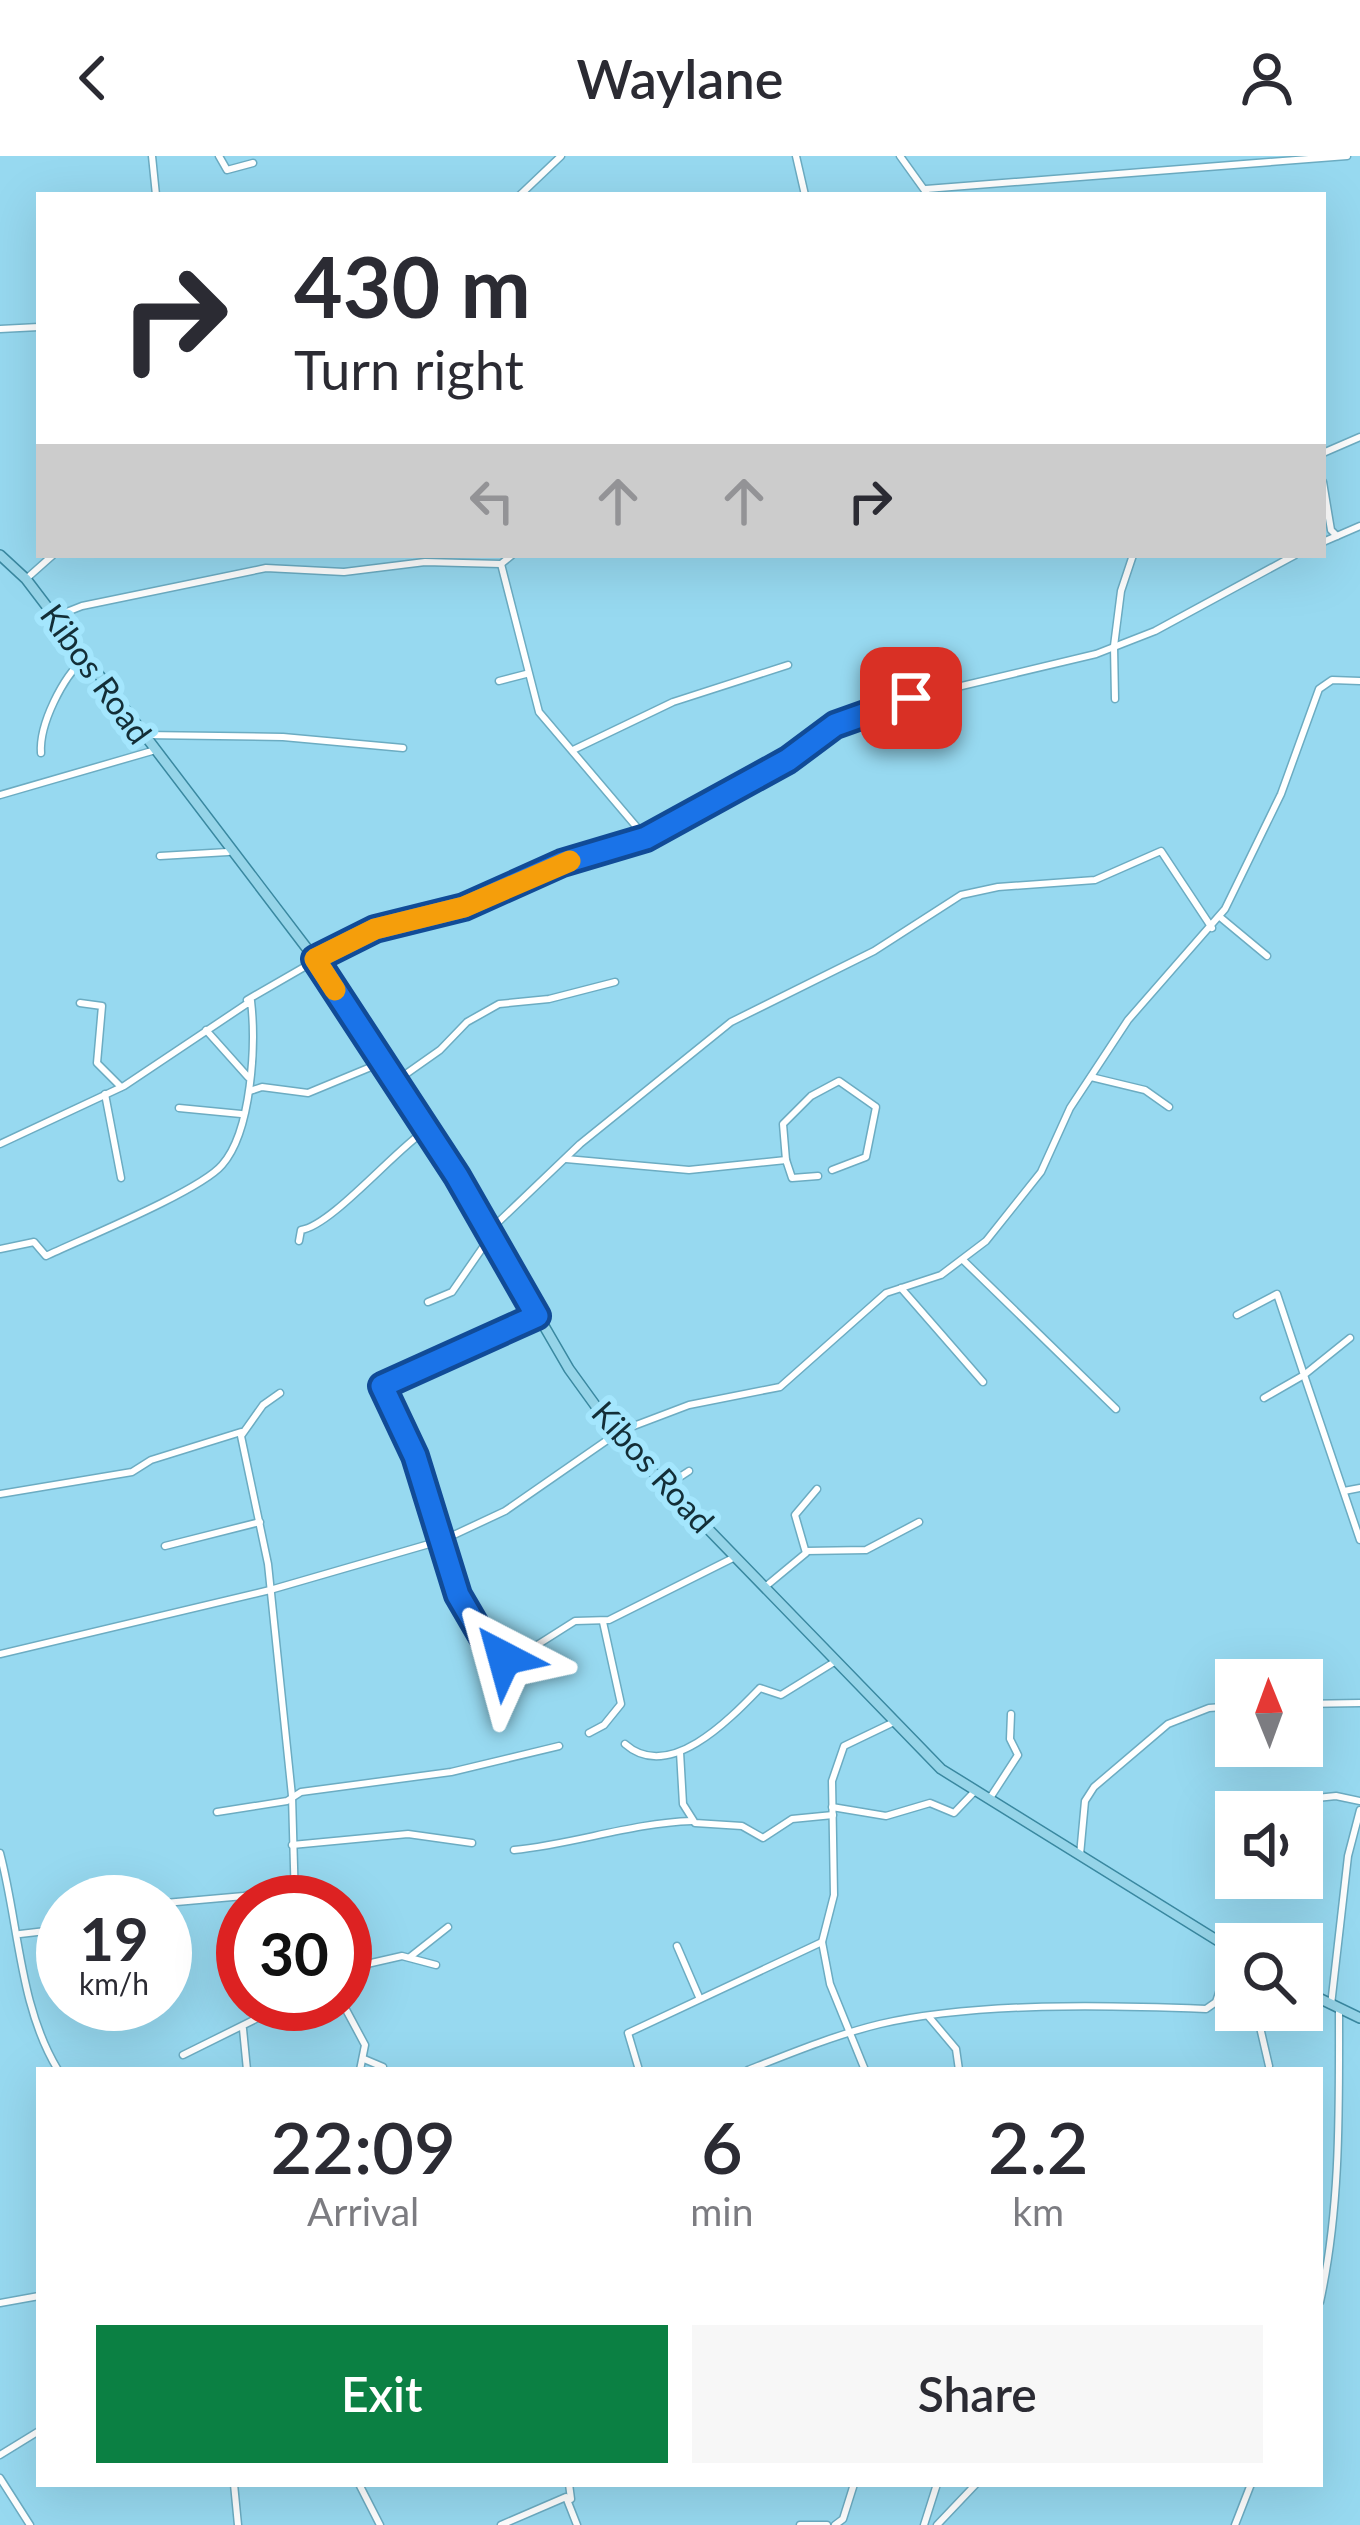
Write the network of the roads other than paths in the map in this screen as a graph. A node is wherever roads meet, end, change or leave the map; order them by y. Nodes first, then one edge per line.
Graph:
1 (152, 156) edge
2 (219, 156) edge
3 (561, 156) edge
4 (796, 156) edge
5 (900, 156) edge
6 (1347, 156) edge
7 (253, 163) dead end
8 (156, 192) edge
9 (523, 192) edge
10 (805, 192) edge
11 (927, 192) edge
12 (36, 327) edge
13 (0, 329) edge
14 (1360, 437) edge
15 (1326, 452) edge
16 (1326, 503) edge
17 (1360, 526) edge
18 (1337, 536) junction
19 (1326, 541) edge
20 (0, 555) edge
21 (50, 558) edge
22 (508, 558) edge
23 (1132, 558) edge
24 (1289, 558) edge
25 (501, 564) junction
26 (15, 569) junction
27 (1, 575) edge
28 (26, 579) junction
29 (54, 617) junction
30 (1114, 646) junction
31 (85, 658) junction
32 (788, 665) dead end
33 (526, 674) junction
34 (499, 681) dead end
35 (1360, 681) edge
36 (1115, 699) dead end
37 (140, 735) junction
38 (403, 748) dead end
39 (573, 750) junction
40 (41, 752) dead end
41 (152, 752) junction
42 (0, 795) edge
43 (646, 838) junction
44 (228, 852) junction
45 (160, 856) dead end
46 (1220, 916) junction
47 (1212, 928) junction
48 (1267, 956) dead end
49 (315, 959) junction
50 (615, 982) dead end
51 (248, 1000) junction
52 (80, 1004) dead end
53 (206, 1030) junction
54 (383, 1063) junction
55 (1091, 1077) junction
56 (249, 1079) junction
57 (396, 1082) junction
58 (121, 1087) junction
59 (106, 1094) junction
60 (248, 1094) junction
61 (1169, 1107) dead end
62 (179, 1108) dead end
63 (242, 1114) junction
64 (427, 1129) junction
65 (0, 1144) edge
66 (566, 1159) junction
67 (786, 1160) junction
68 (832, 1170) dead end
69 (818, 1176) dead end
70 (121, 1178) dead end
71 (488, 1235) junction
72 (299, 1241) dead end
73 (0, 1249) edge
74 (963, 1260) junction
75 (901, 1288) junction
76 (428, 1301) dead end
77 (1238, 1315) dead end
78 (537, 1316) junction
79 (1351, 1338) dead end
80 (1304, 1375) junction
81 (983, 1382) dead end
82 (280, 1394) dead end
83 (1264, 1398) dead end
84 (1116, 1408) dead end
85 (241, 1432) junction
86 (618, 1436) junction
87 (688, 1471) dead end
88 (666, 1486) junction
89 (1360, 1488) edge
90 (817, 1490) dead end
91 (1344, 1491) junction
92 (0, 1494) edge
93 (261, 1522) junction
94 (919, 1522) dead end
95 (441, 1540) junction
96 (1360, 1540) edge
97 (165, 1546) dead end
98 (806, 1550) junction
99 (735, 1556) junction
100 (765, 1587) junction
101 (269, 1590) junction
102 (603, 1622) junction
103 (0, 1654) edge
104 (836, 1661) junction
105 (1360, 1703) edge
106 (1323, 1704) edge
107 (1215, 1708) edge
108 (1011, 1714) dead end
109 (894, 1723) junction
110 (589, 1732) dead end
111 (625, 1744) dead end
112 (559, 1746) dead end
113 (680, 1752) junction
114 (974, 1792) junction
115 (292, 1796) junction
116 (1323, 1797) edge
117 (988, 1801) junction
118 (1360, 1801) edge
119 (1360, 1810) edge
120 (832, 1811) junction
121 (217, 1812) dead end
122 (692, 1821) junction
123 (472, 1843) dead end
124 (292, 1845) junction
125 (514, 1850) dead end
126 (0, 1853) edge
127 (1079, 1858) junction
128 (293, 1875) edge
129 (4, 1885) edge
130 (448, 1927) dead end
131 (36, 1932) edge
132 (20, 1934) junction
133 (1215, 1940) edge
134 (822, 1942) junction
135 (677, 1946) dead end
136 (410, 1957) junction
137 (372, 1964) edge
138 (436, 1965) dead end
139 (700, 1997) junction
140 (1323, 2001) edge
141 (1215, 2003) edge
142 (1335, 2007) junction
143 (929, 2017) junction
144 (1360, 2018) edge
145 (238, 2031) edge
146 (243, 2031) edge
147 (358, 2031) edge
148 (1261, 2031) edge
149 (851, 2032) junction
150 (183, 2055) dead end
151 (364, 2060) junction
152 (1269, 2066) dead end
153 (56, 2067) edge
154 (247, 2067) edge
155 (361, 2067) edge
156 (383, 2067) dead end
157 (638, 2067) edge
158 (756, 2067) edge
159 (864, 2067) edge
160 (959, 2067) edge
161 (1323, 2285) edge
162 (36, 2297) edge
163 (0, 2303) edge
164 (36, 2433) edge
165 (0, 2455) edge
166 (0, 2478) edge
167 (234, 2487) edge
168 (361, 2487) edge
169 (569, 2487) edge
170 (853, 2487) edge
171 (936, 2487) edge
172 (973, 2487) edge
173 (1250, 2487) edge
174 (571, 2499) junction
175 (30, 2525) edge
176 (238, 2525) edge
177 (380, 2525) edge
178 (501, 2525) edge
179 (577, 2525) edge
180 (800, 2525) edge
181 (831, 2525) edge
182 (924, 2525) edge
183 (938, 2525) edge
184 (1235, 2525) edge

1 - 8 street
2 - 7 street
3 - 9 street
4 - 10 street
5 - 11 street
6 - 11 street
12 - 13 street
14 - 15 street
16 - 18 street
17 - 18 street
18 - 19 street
20 - 26 main road, Kibos Road
21 - 28 street
22 - 25 street
23 - 30 street
24 - 30 street
25 - 29 street
25 - 33 street
26 - 27 street
26 - 28 main road, Kibos Road
28 - 29 main road, Kibos Road
29 - 31 main road, Kibos Road
30 - 36 street
30 - 43 street
31 - 37 main road, Kibos Road
31 - 40 street
32 - 39 street
33 - 34 street
33 - 39 street
35 - 46 street
37 - 38 street
37 - 41 main road, Kibos Road
39 - 43 street
41 - 42 street
41 - 44 main road, Kibos Road
43 - 49 street
44 - 45 street
44 - 49 main road, Kibos Road
46 - 47 street
46 - 48 street
47 - 55 street
47 - 66 street
49 - 51 street
49 - 54 main road, Kibos Road
50 - 57 street
51 - 53 street
51 - 56 street
52 - 58 street
53 - 56 street
53 - 58 street
54 - 57 main road, Kibos Road
54 - 60 street
55 - 61 street
55 - 74 street
56 - 60 street
57 - 64 main road, Kibos Road
58 - 59 street
59 - 65 street
59 - 70 street
60 - 63 street
62 - 63 street
63 - 73 street
64 - 71 main road, Kibos Road
64 - 72 street
66 - 67 street
66 - 71 street
67 - 68 street
67 - 69 street
71 - 76 street
71 - 78 main road, Kibos Road
74 - 75 street
74 - 84 street
75 - 81 street
75 - 86 street
77 - 80 street
78 - 86 main road, Kibos Road
78 - 95 street
79 - 80 street
80 - 83 street
80 - 91 street
82 - 85 street
85 - 92 street
85 - 93 street
86 - 88 main road, Kibos Road
86 - 95 street
87 - 88 street
88 - 99 main road, Kibos Road
89 - 91 street
90 - 98 street
91 - 96 street
93 - 97 street
93 - 101 street
94 - 98 street
95 - 101 street
95 - 102 street
98 - 100 street
99 - 100 main road, Kibos Road
99 - 102 street
100 - 104 main road, Kibos Road
101 - 103 street
101 - 115 street
102 - 110 street
104 - 109 main road, Kibos Road
104 - 113 street
105 - 106 street
107 - 127 street
108 - 117 street
109 - 114 main road, Kibos Road
109 - 120 street
111 - 113 street
112 - 115 street
113 - 122 street
114 - 117 main road, Kibos Road
114 - 120 street
115 - 121 street
115 - 124 street
116 - 118 street
117 - 127 main road, Kibos Road
119 - 142 street
120 - 122 street
120 - 134 street
122 - 125 street
123 - 124 street
124 - 128 street
126 - 129 street
127 - 133 main road, Kibos Road
129 - 132 street
130 - 136 street
131 - 132 street
132 - 153 street
134 - 139 street
134 - 149 street
135 - 139 street
136 - 137 street
136 - 138 street
139 - 157 street
140 - 142 main road
141 - 143 street
142 - 144 main road
142 - 161 street
143 - 149 street
143 - 160 street
145 - 150 street
146 - 154 street
147 - 151 street
148 - 152 street
149 - 158 street
149 - 159 street
151 - 155 street
151 - 156 street
162 - 163 street
164 - 165 street
166 - 175 street
167 - 176 street
168 - 177 street
169 - 174 street
170 - 181 street
171 - 182 street
172 - 183 street
173 - 184 street
174 - 178 street
174 - 179 street
180 - 181 street

